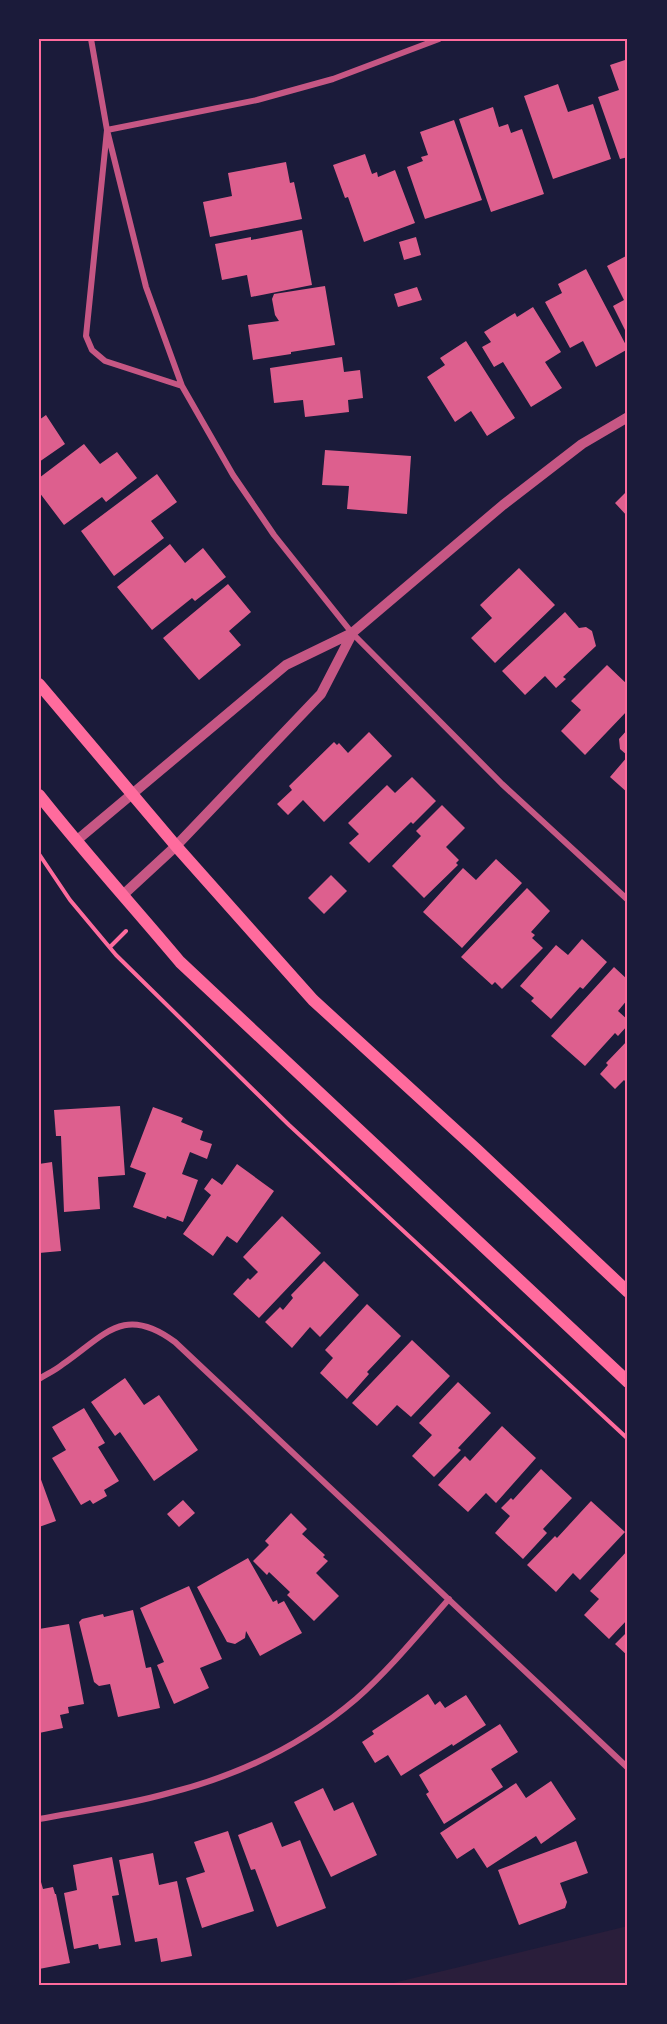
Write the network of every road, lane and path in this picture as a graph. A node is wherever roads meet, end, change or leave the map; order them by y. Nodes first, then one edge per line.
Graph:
1 (91, 39) edge
2 (439, 39) edge
3 (107, 129) junction
4 (182, 386) junction
5 (628, 417) edge
6 (352, 633) junction
7 (39, 684) edge
8 (132, 794) junction
9 (39, 795) edge
10 (76, 841) junction
11 (177, 846) junction
12 (39, 854) edge
13 (124, 894) junction
14 (628, 900) edge
15 (128, 929) dead end
16 (110, 947) junction
17 (628, 1292) edge
18 (39, 1379) edge
19 (628, 1382) edge
20 (628, 1439) edge
21 (449, 1599) junction
22 (628, 1768) edge
23 (39, 1820) edge

1 - 3 street
2 - 3 street
3 - 4 street
3 - 4 street
4 - 6 street
5 - 6 street
6 - 8 street
6 - 11 street
6 - 14 street
7 - 8 main road
8 - 10 street
8 - 11 main road
9 - 10 main road
10 - 13 main road
11 - 13 street
11 - 17 main road
12 - 16 path
13 - 19 main road
15 - 16 path
16 - 20 path
18 - 21 street
21 - 22 street
21 - 23 street

